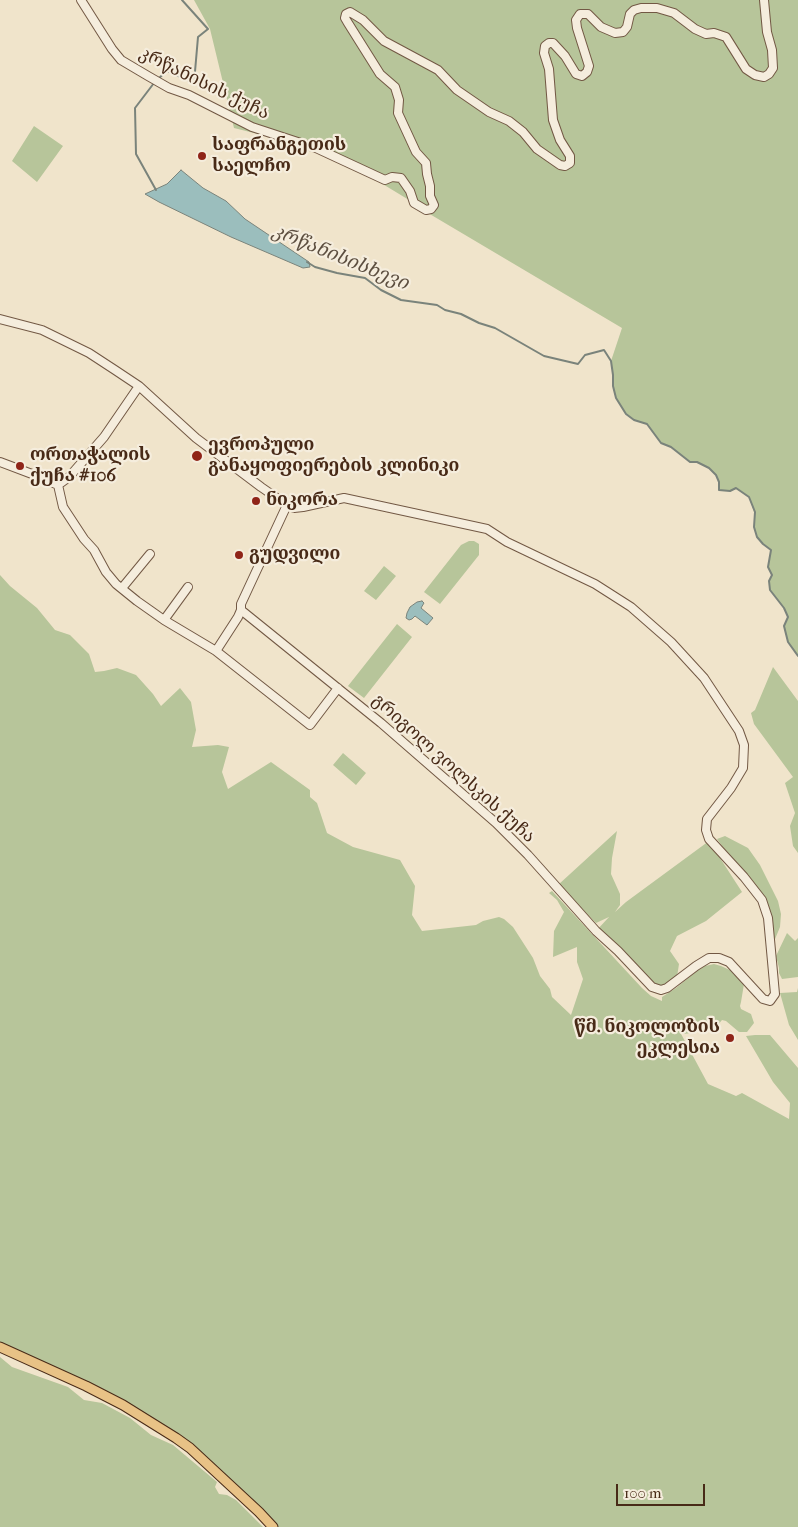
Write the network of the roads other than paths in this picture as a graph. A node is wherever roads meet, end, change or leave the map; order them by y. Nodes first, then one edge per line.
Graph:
1 (81, 0) edge
2 (764, 0) edge
3 (0, 319) edge
4 (139, 386) junction
5 (0, 462) edge
6 (58, 485) junction
7 (287, 505) junction
8 (150, 554) dead end
9 (188, 587) dead end
10 (122, 588) junction
11 (241, 610) junction
12 (164, 620) junction
13 (216, 651) junction
14 (338, 688) junction
15 (0, 1347) edge
16 (273, 1527) edge

1 - 2 street, კრწანისის ქუჩა
3 - 4 street
4 - 6 street
4 - 7 street
5 - 6 street
6 - 10 street
7 - 11 street
7 - 14 street, გრიგოლ ვოლსკის ქუჩა
8 - 10 street
9 - 12 street
10 - 12 street
11 - 13 street
11 - 14 street, გრიგოლ ვოლსკის ქუჩა
12 - 13 street
13 - 14 street
15 - 16 main road

